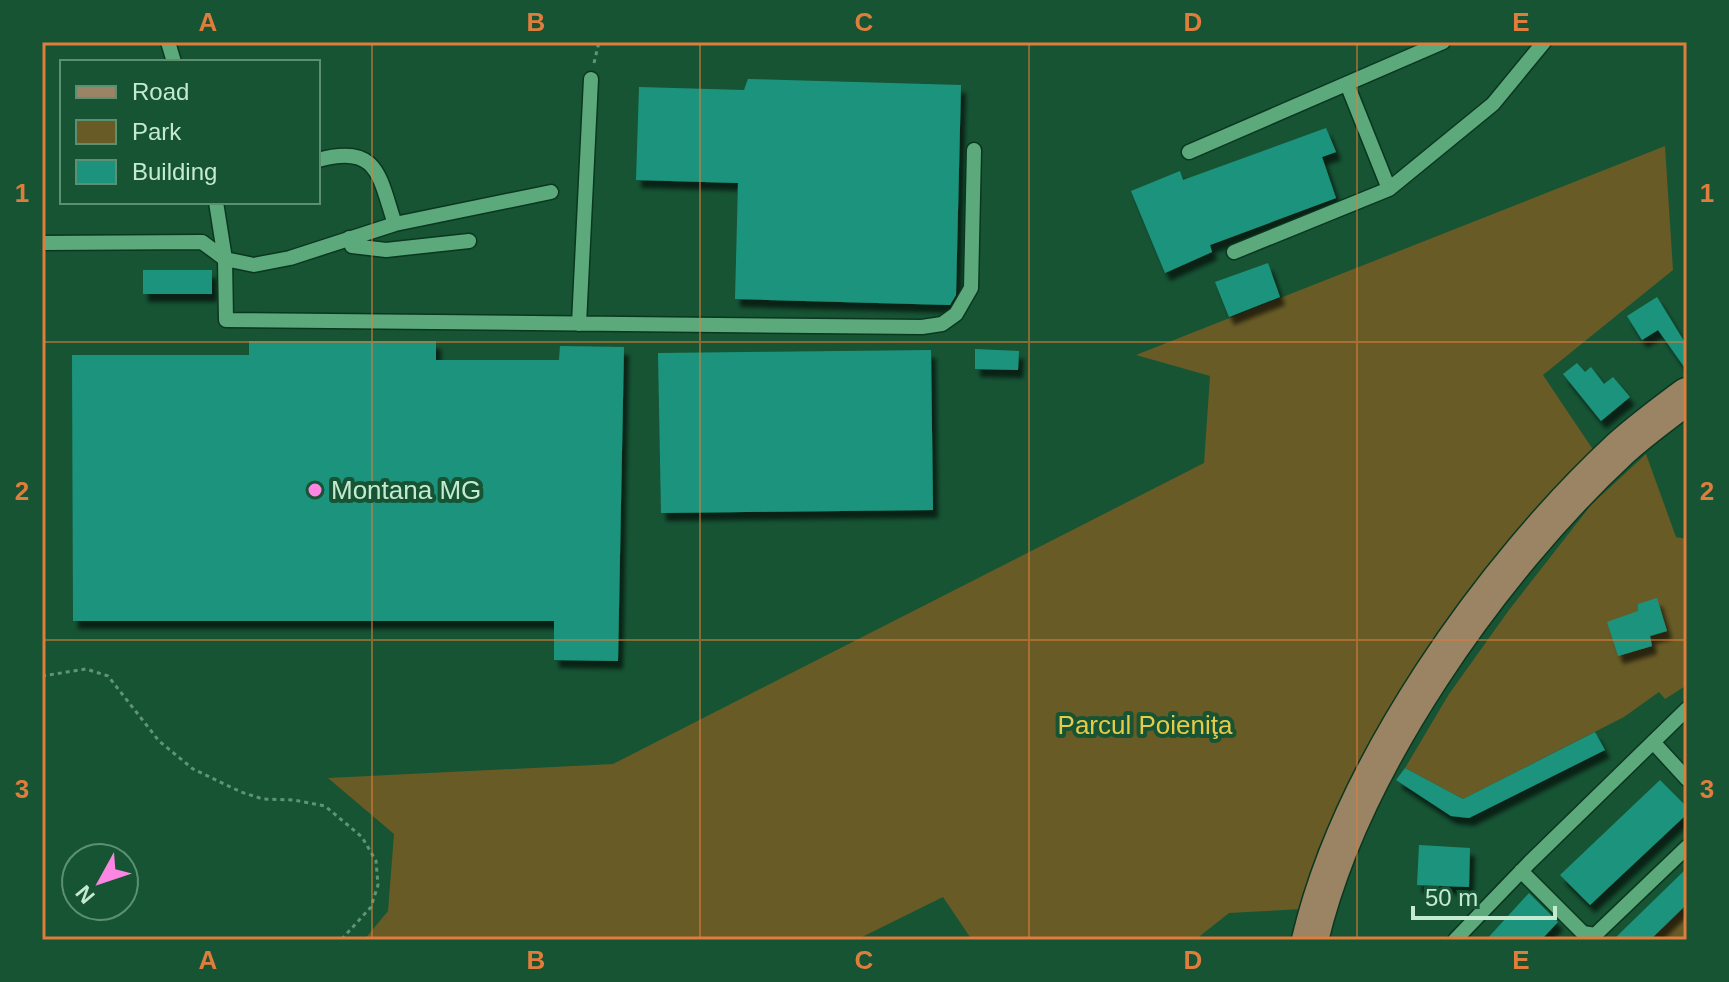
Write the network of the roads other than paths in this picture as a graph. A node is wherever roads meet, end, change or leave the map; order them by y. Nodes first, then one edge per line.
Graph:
1 (1443, 42) edge
2 (1544, 42) edge
3 (591, 79) road end
4 (1347, 84) junction
5 (974, 150) dead end
6 (1189, 152) dead end
7 (320, 159) edge
8 (1389, 189) junction
9 (551, 192) dead end
10 (216, 204) edge
11 (395, 224) junction
12 (349, 238) junction
13 (469, 241) dead end
14 (42, 243) edge
15 (1234, 252) dead end
16 (225, 259) junction
17 (579, 324) junction
18 (1687, 396) edge
19 (1687, 709) edge
20 (1653, 742) junction
21 (1687, 779) edge
22 (1687, 847) edge
23 (1521, 871) junction
24 (1310, 940) edge
25 (1455, 940) edge

1 - 4 street
2 - 8 street
3 - 17 street
4 - 6 street
4 - 8 street
5 - 17 street
7 - 11 street
8 - 15 street
9 - 11 street
10 - 16 street
11 - 12 street
12 - 13 street
12 - 16 street
14 - 16 street
16 - 17 street
18 - 24 main road
19 - 20 street
20 - 21 street
20 - 23 street
22 - 23 street
23 - 25 street

